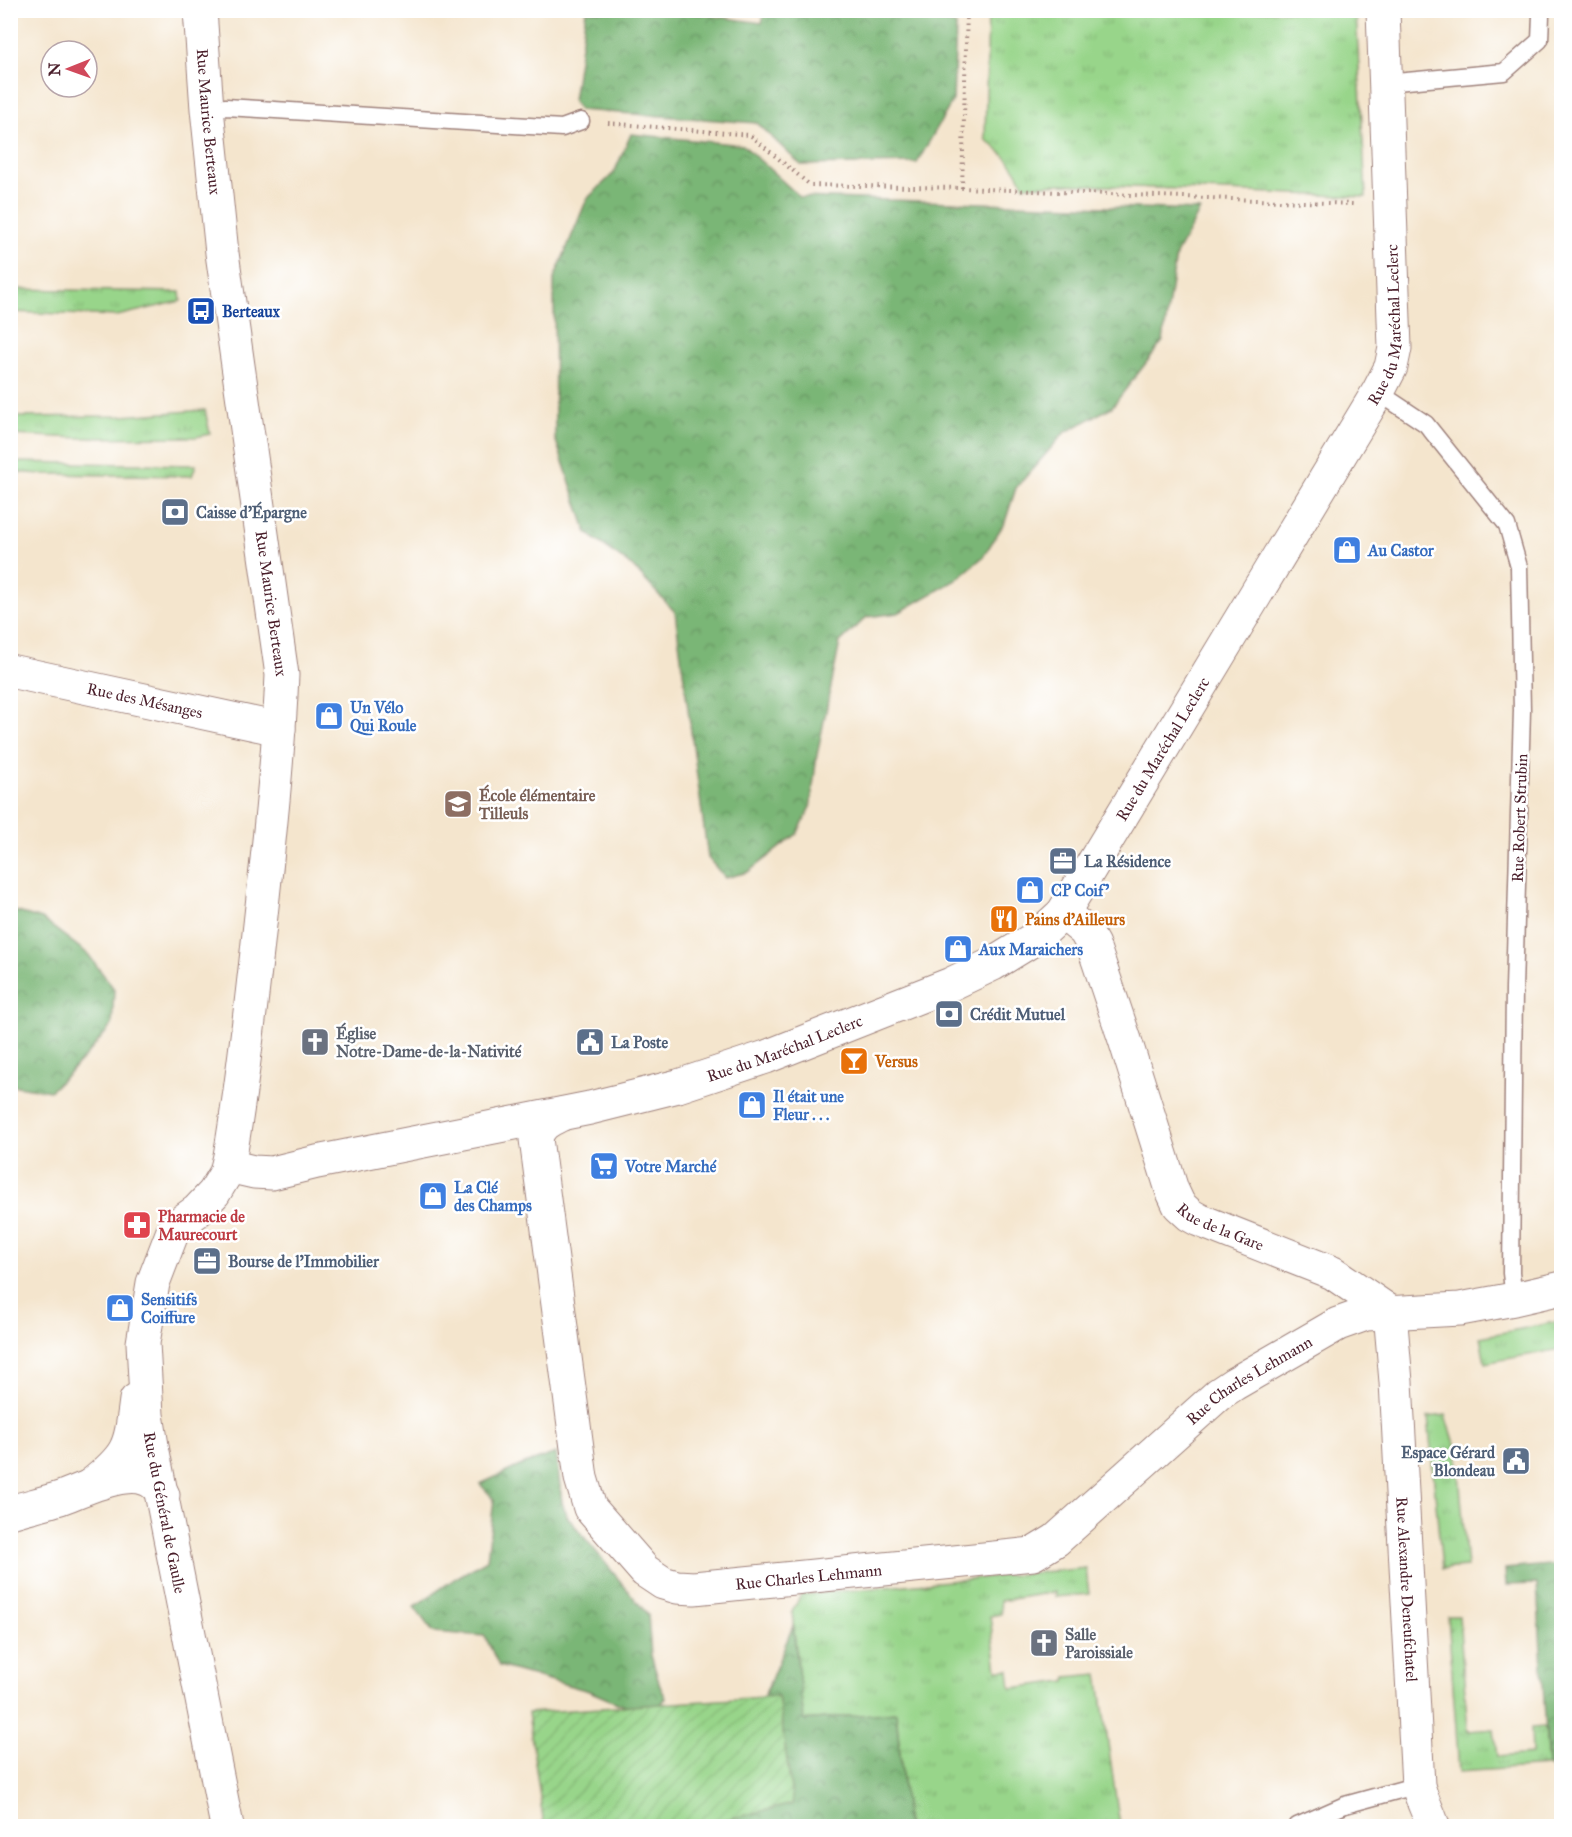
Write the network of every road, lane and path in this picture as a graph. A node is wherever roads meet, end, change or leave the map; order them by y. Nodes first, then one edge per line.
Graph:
1 (200, 10) edge
2 (968, 10) edge
3 (1383, 10) edge
4 (1541, 15) dead end
5 (1385, 83) junction
6 (207, 109) junction
7 (581, 121) joint
8 (962, 188) junction
9 (1389, 205) junction
10 (1378, 392) junction
11 (10, 671) edge
12 (279, 729) junction
13 (1063, 913) junction
14 (562, 1114) junction
15 (498, 1127) junction
16 (537, 1149) junction
17 (228, 1166) junction
18 (1562, 1288) edge
19 (1514, 1299) junction
20 (1390, 1312) junction
21 (143, 1343) junction
22 (90, 1486) junction
23 (163, 1495) junction
24 (10, 1512) edge
25 (1418, 1785) junction
26 (227, 1827) edge
27 (1297, 1827) edge
28 (1434, 1827) edge

1 - 6 street, Rue Maurice Berteaux
2 - 8 path
3 - 5 street, Rue du Maréchal Leclerc
4 - 5 lane
5 - 9 street, Rue du Maréchal Leclerc
6 - 7 lane
6 - 12 street, Rue Maurice Berteaux
7 - 8 path
8 - 9 path
9 - 10 street, Rue du Maréchal Leclerc
10 - 13 street, Rue du Maréchal Leclerc
10 - 19 lane, Rue Robert Strubin
11 - 12 street, Rue des Mésanges
12 - 17 street, Rue Maurice Berteaux
13 - 14 street, Rue du Maréchal Leclerc
13 - 20 street, Rue de la Gare
14 - 15 street, Rue du Maréchal Leclerc
14 - 16 street, Rue Charles Lehmann
15 - 16 street, Rue du Maréchal Leclerc
15 - 17 street, Rue du Maréchal Leclerc
16 - 20 street, Rue Charles Lehmann
17 - 21 street, Rue du Général de Gaulle
18 - 19 street
19 - 20 street
20 - 25 street, Rue Alexandre Deneufchatel
21 - 22 street
21 - 23 street, Rue du Général de Gaulle
22 - 23 street
22 - 24 street
23 - 26 street, Rue du Général de Gaulle
25 - 27 lane
25 - 28 street, Rue Alexandre Deneufchatel

